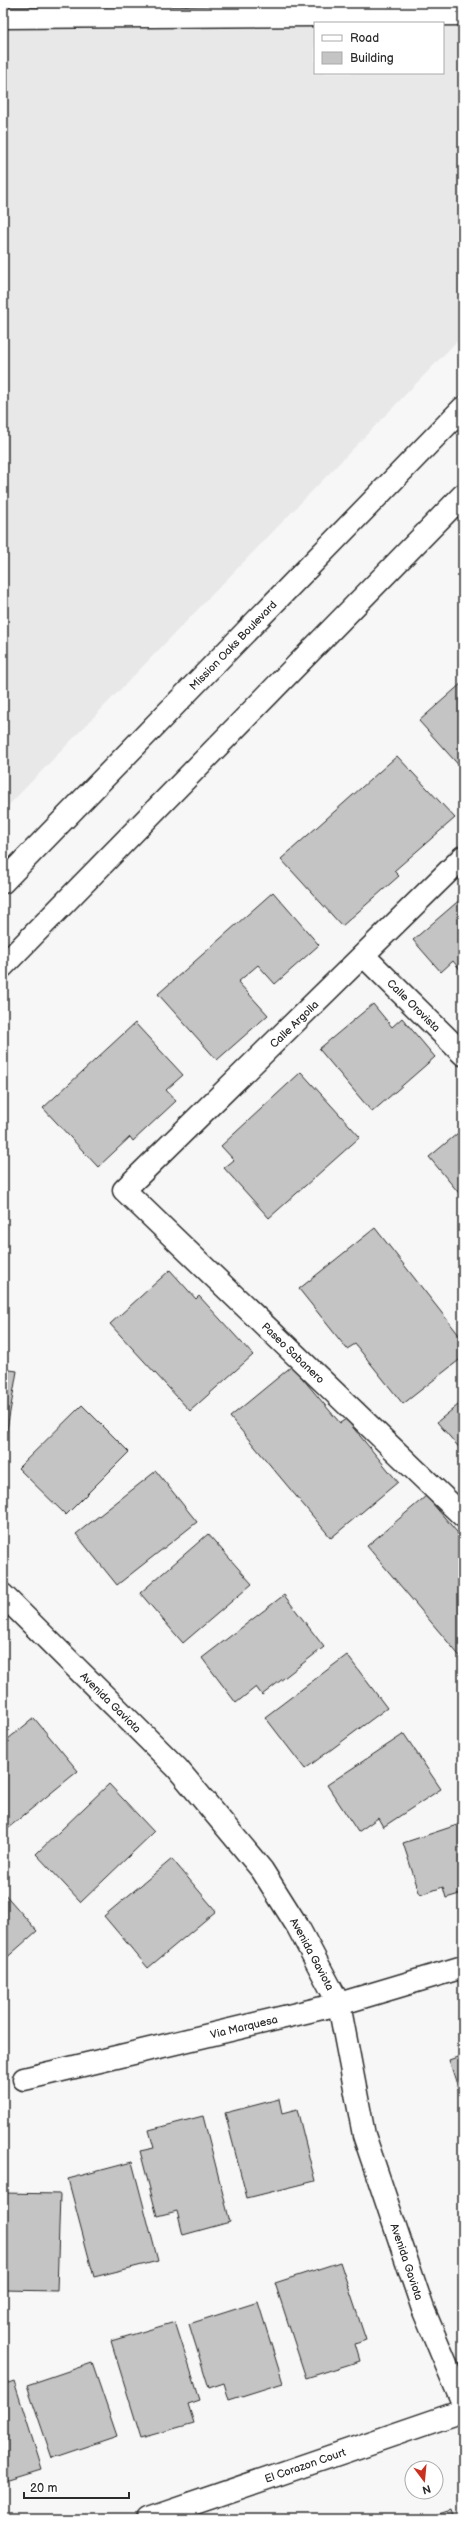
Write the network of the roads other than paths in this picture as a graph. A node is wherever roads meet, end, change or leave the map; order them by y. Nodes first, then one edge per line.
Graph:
1 (463, 15) edge
2 (3, 18) edge
3 (463, 408) edge
4 (463, 495) edge
5 (463, 857) edge
6 (3, 882) edge
7 (364, 956) junction
8 (3, 966) edge
9 (463, 1054) edge
10 (124, 1190) joint
11 (463, 1516) edge
12 (3, 1595) edge
13 (463, 1967) edge
14 (339, 2004) junction
15 (24, 2079) dead end
16 (463, 2404) edge
17 (463, 2411) edge
18 (148, 2519) edge

1 - 2 lane
3 - 6 street, Mission Oaks Boulevard
4 - 8 street
5 - 7 street, Calle Argolla
7 - 9 street, Calle Orovista
7 - 10 street, Calle Argolla
10 - 11 street, Paseo Sabanero
12 - 14 street, Avenida Gaviota
13 - 14 street, Via Marquesa
14 - 15 street, Via Marquesa
14 - 16 street, Avenida Gaviota
17 - 18 street, El Corazon Court

